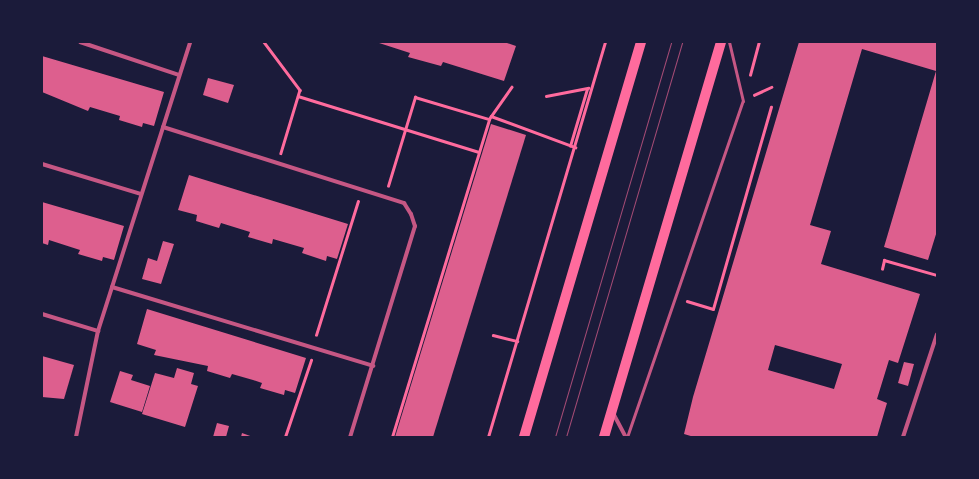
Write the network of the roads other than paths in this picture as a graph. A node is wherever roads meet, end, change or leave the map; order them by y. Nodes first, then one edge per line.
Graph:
1 (80, 42) edge
2 (190, 42) edge
3 (641, 42) edge
4 (721, 42) edge
5 (729, 42) edge
6 (180, 75) junction
7 (163, 127) junction
8 (42, 164) edge
9 (141, 194) junction
10 (112, 287) junction
11 (42, 314) edge
12 (98, 331) junction
13 (937, 334) edge
14 (373, 366) junction
15 (612, 410) junction
16 (76, 437) edge
17 (350, 437) edge
18 (524, 437) edge
19 (604, 437) edge
20 (627, 437) edge
21 (903, 437) edge

1 - 6 street
2 - 6 street
3 - 18 main road
4 - 15 main road
5 - 20 lane
6 - 7 street
7 - 9 street
7 - 14 street
8 - 9 street
9 - 10 street
10 - 12 street
10 - 14 street
11 - 12 street
12 - 16 street
13 - 21 street
14 - 17 street
15 - 19 main road
15 - 20 street

